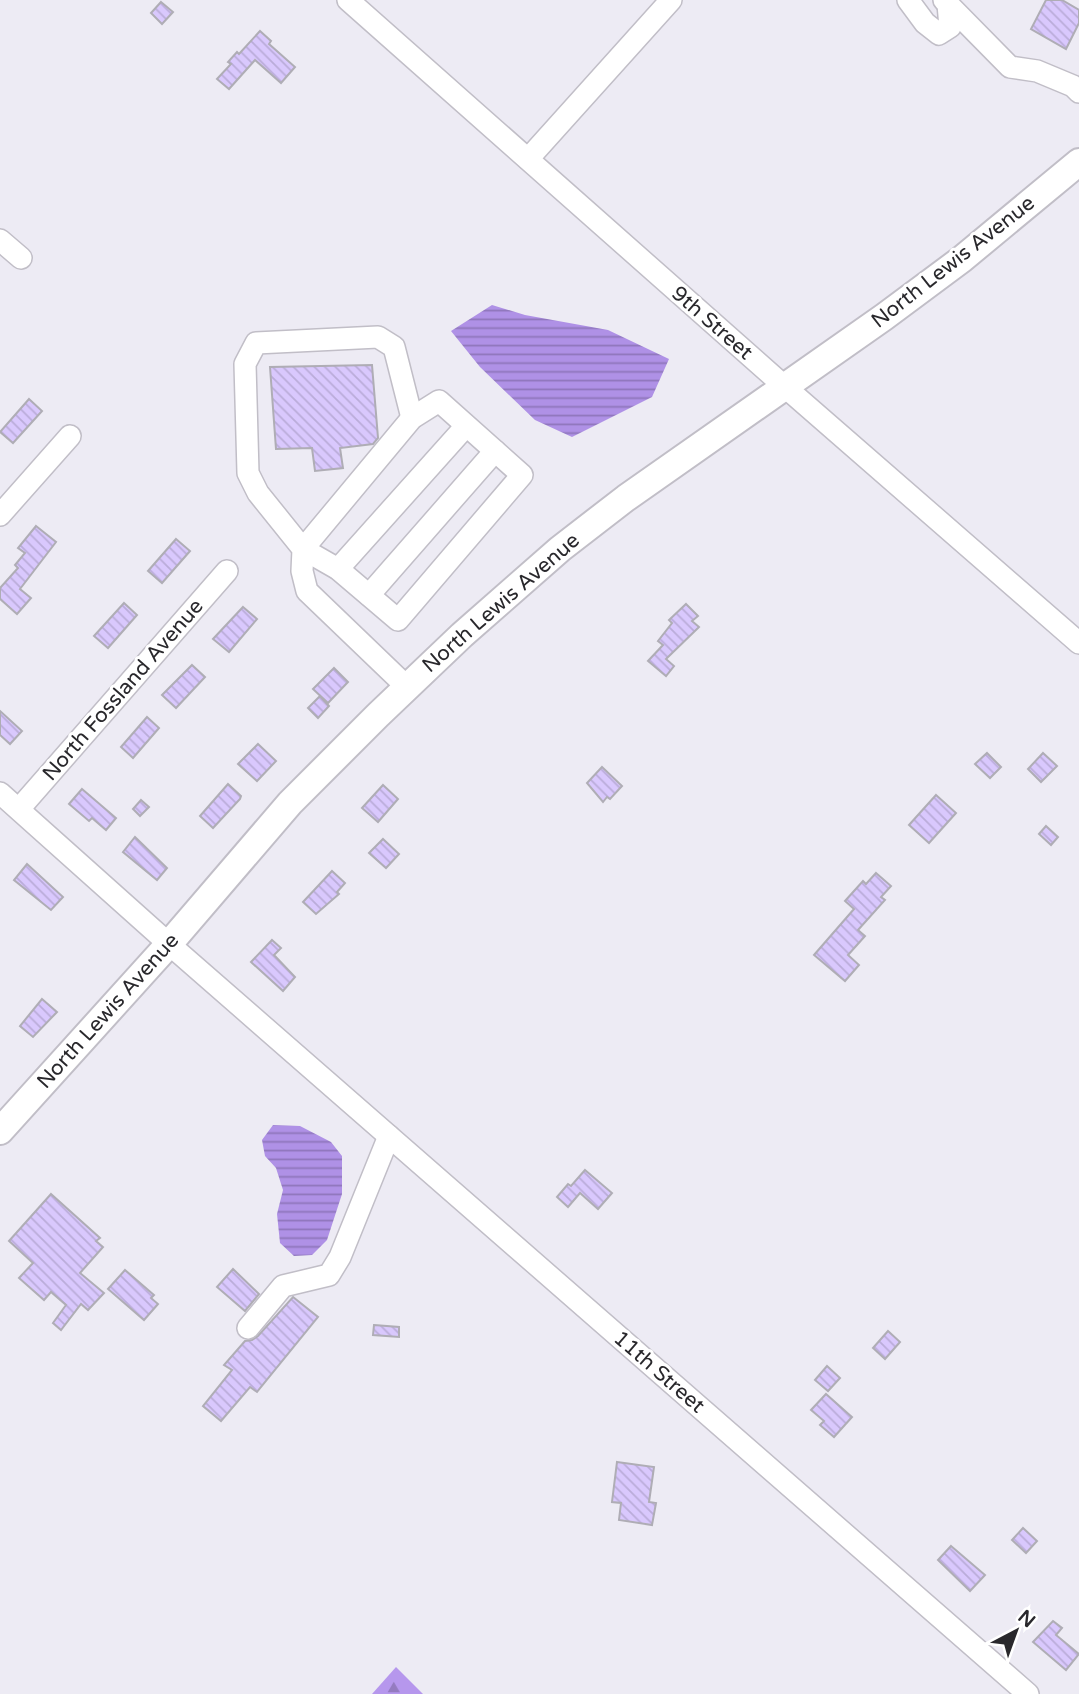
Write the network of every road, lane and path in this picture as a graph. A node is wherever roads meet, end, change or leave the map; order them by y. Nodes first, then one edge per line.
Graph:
1 (348, 0) edge
2 (671, 0) edge
3 (908, 0) edge
4 (946, 2) edge
5 (1079, 92) edge
6 (528, 159) junction
7 (1079, 162) edge
8 (0, 240) edge
9 (21, 258) dead end
10 (784, 386) junction
11 (412, 418) junction
12 (466, 426) junction
13 (70, 436) dead end
14 (495, 451) junction
15 (0, 515) edge
16 (303, 549) junction
17 (338, 569) junction
18 (227, 571) dead end
19 (369, 595) junction
20 (1079, 643) edge
21 (407, 687) junction
22 (0, 793) edge
23 (19, 810) junction
24 (169, 944) junction
25 (0, 1131) edge
26 (389, 1136) junction
27 (248, 1328) dead end
28 (1028, 1694) edge

1 - 6 street, 9th Street
2 - 6 street
3 - 4 street
4 - 5 street
6 - 10 street, 9th Street
7 - 10 main road, North Lewis Avenue
8 - 9 street
10 - 20 street, 9th Street
10 - 21 main road, North Lewis Avenue
11 - 12 street
11 - 16 street
11 - 16 street
12 - 14 street
12 - 17 street
13 - 15 street
14 - 19 street
14 - 19 street
16 - 17 street
16 - 21 street
17 - 19 street
18 - 23 street, North Fossland Avenue
21 - 24 main road, North Lewis Avenue
22 - 23 street, 11th Street
23 - 24 street, 11th Street
24 - 25 main road, North Lewis Avenue
24 - 26 street, 11th Street
26 - 27 street
26 - 28 street, 11th Street

